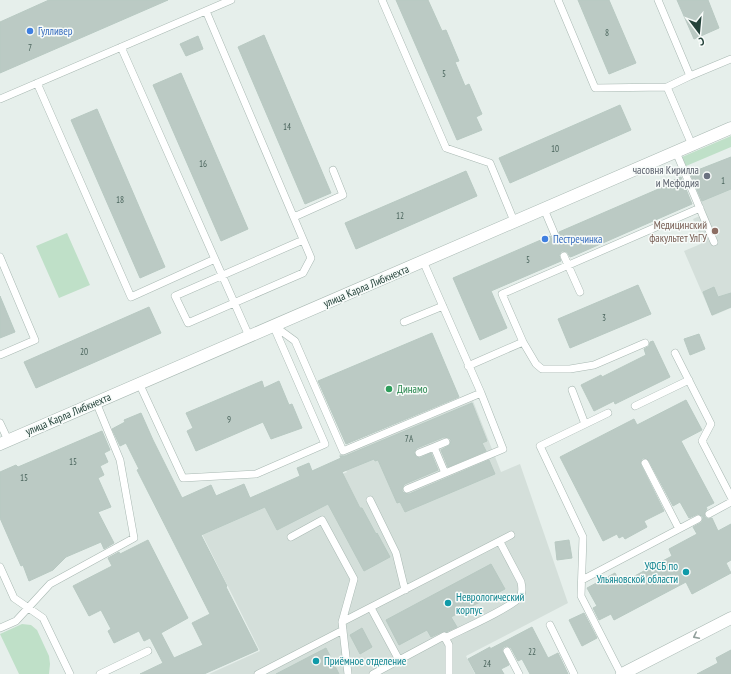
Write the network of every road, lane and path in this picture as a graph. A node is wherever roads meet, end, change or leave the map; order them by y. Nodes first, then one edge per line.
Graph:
1 (231, 0) edge
2 (382, 0) edge
3 (558, 0) edge
4 (658, 0) edge
5 (206, 11) junction
6 (121, 48) junction
7 (731, 59) edge
8 (690, 76) junction
9 (36, 84) junction
10 (667, 86) junction
11 (0, 99) edge
12 (731, 128) edge
13 (692, 145) junction
14 (676, 152) junction
15 (333, 170) dead end
16 (700, 208) junction
17 (544, 209) junction
18 (294, 217) junction
19 (514, 221) junction
20 (555, 235) dead end
21 (303, 240) junction
22 (714, 242) dead end
23 (564, 256) dead end
24 (0, 257) edge
25 (215, 259) junction
26 (423, 261) junction
27 (568, 265) junction
28 (222, 275) junction
29 (580, 292) dead end
30 (234, 303) junction
31 (443, 306) junction
32 (404, 322) dead end
33 (273, 325) junction
34 (249, 336) junction
35 (523, 342) junction
36 (645, 343) dead end
37 (675, 353) dead end
38 (0, 355) edge
39 (468, 366) junction
40 (689, 380) junction
41 (140, 383) junction
42 (572, 390) dead end
43 (481, 393) junction
44 (96, 402) junction
45 (635, 406) dead end
46 (608, 413) dead end
47 (0, 423) edge
48 (585, 424) junction
49 (4, 442) edge
50 (446, 442) dead end
51 (434, 447) junction
52 (419, 453) dead end
53 (645, 463) dead end
54 (445, 473) junction
55 (407, 489) dead end
56 (731, 497) edge
57 (370, 500) dead end
58 (731, 502) edge
59 (709, 514) dead end
60 (698, 519) dead end
61 (680, 529) junction
62 (511, 535) dead end
63 (291, 537) dead end
64 (500, 542) junction
65 (0, 568) edge
66 (582, 580) junction
67 (405, 590) junction
68 (28, 608) junction
69 (371, 608) junction
70 (731, 618) edge
71 (342, 622) junction
72 (550, 625) dead end
73 (0, 628) edge
74 (343, 630) junction
75 (446, 638) junction
76 (148, 651) dead end
77 (507, 651) dead end
78 (399, 660) junction
79 (70, 674) edge
80 (100, 674) edge
81 (258, 674) edge
82 (348, 674) edge
83 (373, 674) edge
84 (449, 674) edge
85 (518, 674) edge
86 (574, 674) edge
87 (622, 674) edge

1 - 5 lane
2 - 19 lane
3 - 10 lane
4 - 8 lane
5 - 6 lane
5 - 18 lane
6 - 9 lane
6 - 25 lane
7 - 8 lane
8 - 10 lane
9 - 11 lane
9 - 25 lane
10 - 13 lane
12 - 13 street, улица Карла Либкнехта
13 - 14 street, улица Карла Либкнехта
14 - 16 lane
14 - 17 street, улица Карла Либкнехта
15 - 18 lane
16 - 22 lane
16 - 27 lane
17 - 19 street, улица Карла Либкнехта
17 - 20 lane
18 - 21 lane
19 - 26 street, улица Карла Либкнехта
21 - 28 lane
21 - 30 lane
23 - 27 lane
24 - 38 lane
25 - 28 lane
26 - 31 lane
26 - 33 street, улица Карла Либкнехта
27 - 29 lane
27 - 35 lane
28 - 30 lane
28 - 30 lane
30 - 34 lane
31 - 32 lane
31 - 39 lane
33 - 34 street, улица Карла Либкнехта
33 - 41 lane
33 - 43 lane
34 - 41 street, улица Карла Либкнехта
35 - 36 lane
35 - 39 lane
37 - 40 lane
39 - 43 lane
40 - 45 lane
40 - 56 lane
41 - 44 street, улица Карла Либкнехта
42 - 48 lane
43 - 54 lane
44 - 49 street, улица Карла Либкнехта
44 - 68 lane
46 - 48 lane
47 - 49 lane
48 - 66 lane
50 - 51 lane
51 - 52 lane
51 - 54 lane
53 - 61 lane
54 - 55 lane
57 - 67 lane
58 - 59 lane
60 - 61 lane
61 - 66 lane
62 - 64 lane
63 - 71 lane
64 - 67 lane
64 - 75 lane
65 - 68 lane
66 - 87 lane
67 - 69 lane
68 - 73 lane
68 - 79 lane
69 - 71 lane
69 - 78 lane
70 -> 87 street
71 - 74 lane
72 - 86 lane
74 - 81 lane
74 - 82 lane
75 - 78 lane
75 - 84 lane
76 - 80 lane
77 - 85 lane
78 - 83 lane

